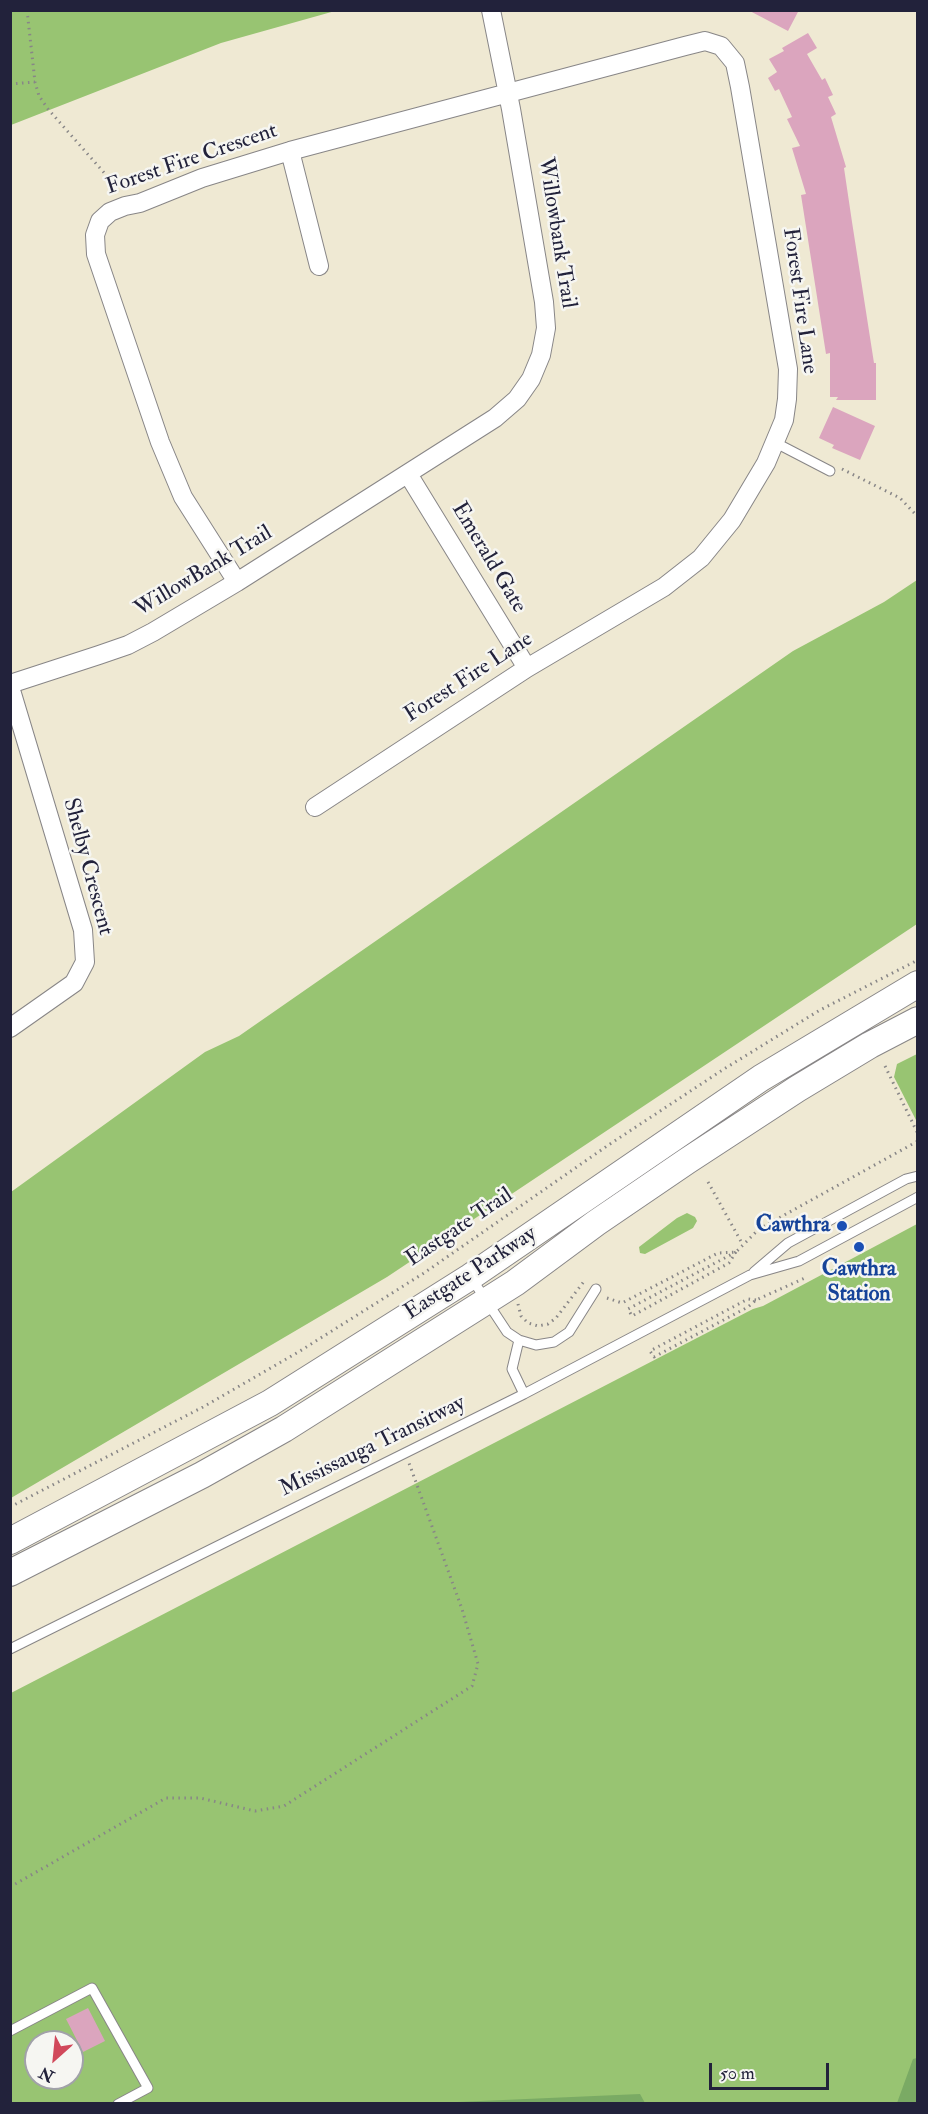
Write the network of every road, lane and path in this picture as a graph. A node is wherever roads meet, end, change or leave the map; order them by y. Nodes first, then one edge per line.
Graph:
1 (27, 10) edge
2 (491, 10) edge
3 (35, 82) junction
4 (10, 84) edge
5 (508, 93) junction
6 (290, 151) junction
7 (125, 206) junction
8 (319, 266) dead end
9 (776, 443) junction
10 (834, 469) joint
11 (408, 474) junction
12 (918, 517) edge
13 (237, 582) junction
14 (527, 668) junction
15 (10, 685) edge
16 (315, 807) dead end
17 (918, 960) edge
18 (918, 984) edge
19 (918, 1020) edge
20 (10, 1028) edge
21 (885, 1066) dead end
22 (918, 1134) edge
23 (918, 1141) edge
24 (918, 1176) edge
25 (708, 1182) dead end
26 (918, 1197) edge
27 (743, 1245) junction
28 (736, 1252) junction
29 (750, 1275) junction
30 (470, 1277) junction
31 (806, 1278) dead end
32 (585, 1280) dead end
33 (596, 1289) dead end
34 (607, 1298) dead end
35 (518, 1299) dead end
36 (756, 1300) junction
37 (487, 1301) junction
38 (519, 1340) junction
39 (524, 1394) junction
40 (405, 1453) junction
41 (10, 1507) edge
42 (10, 1541) edge
43 (10, 1573) edge
44 (10, 1649) edge
45 (10, 1887) edge
46 (10, 2031) edge
47 (118, 2103) edge

1 - 3 path
2 - 5 street, Willowbank Trail
3 - 4 path
3 - 7 path
5 - 6 street, Forest Fire Crescent
5 - 9 street, Forest Fire Lane
5 - 11 street, Willowbank Trail
6 - 7 street, Forest Fire Crescent
6 - 8 street
7 - 13 street, Forest Fire Crescent
9 - 10 lane
9 - 14 street, Forest Fire Lane
10 - 12 path
11 - 13 street, WillowBank Trail
11 - 14 street, Emerald Gate
13 - 15 street, WillowBank Trail
14 - 16 street, Forest Fire Lane
15 - 20 street, Shelby Crescent
17 - 41 path, Eastgate Trail
18 - 30 main road, Eastgate Parkway
19 - 37 main road, Eastgate Parkway
21 - 22 path
23 - 27 path
24 - 29 lane, Mississauga Transitway
25 - 27 path
26 - 29 lane, Mississauga Transitway
27 - 28 path
28 - 28 path
28 - 34 path
29 - 39 lane, Mississauga Transitway
30 - 37 lane
30 - 42 main road, Eastgate Parkway
31 - 36 path
32 - 35 path
33 - 38 lane
36 - 36 path
37 - 38 lane
37 - 43 main road, Eastgate Parkway
38 - 39 lane
39 - 40 lane, Mississauga Transitway
40 - 44 lane, Mississauga Transitway
40 - 45 path
46 - 47 lane

